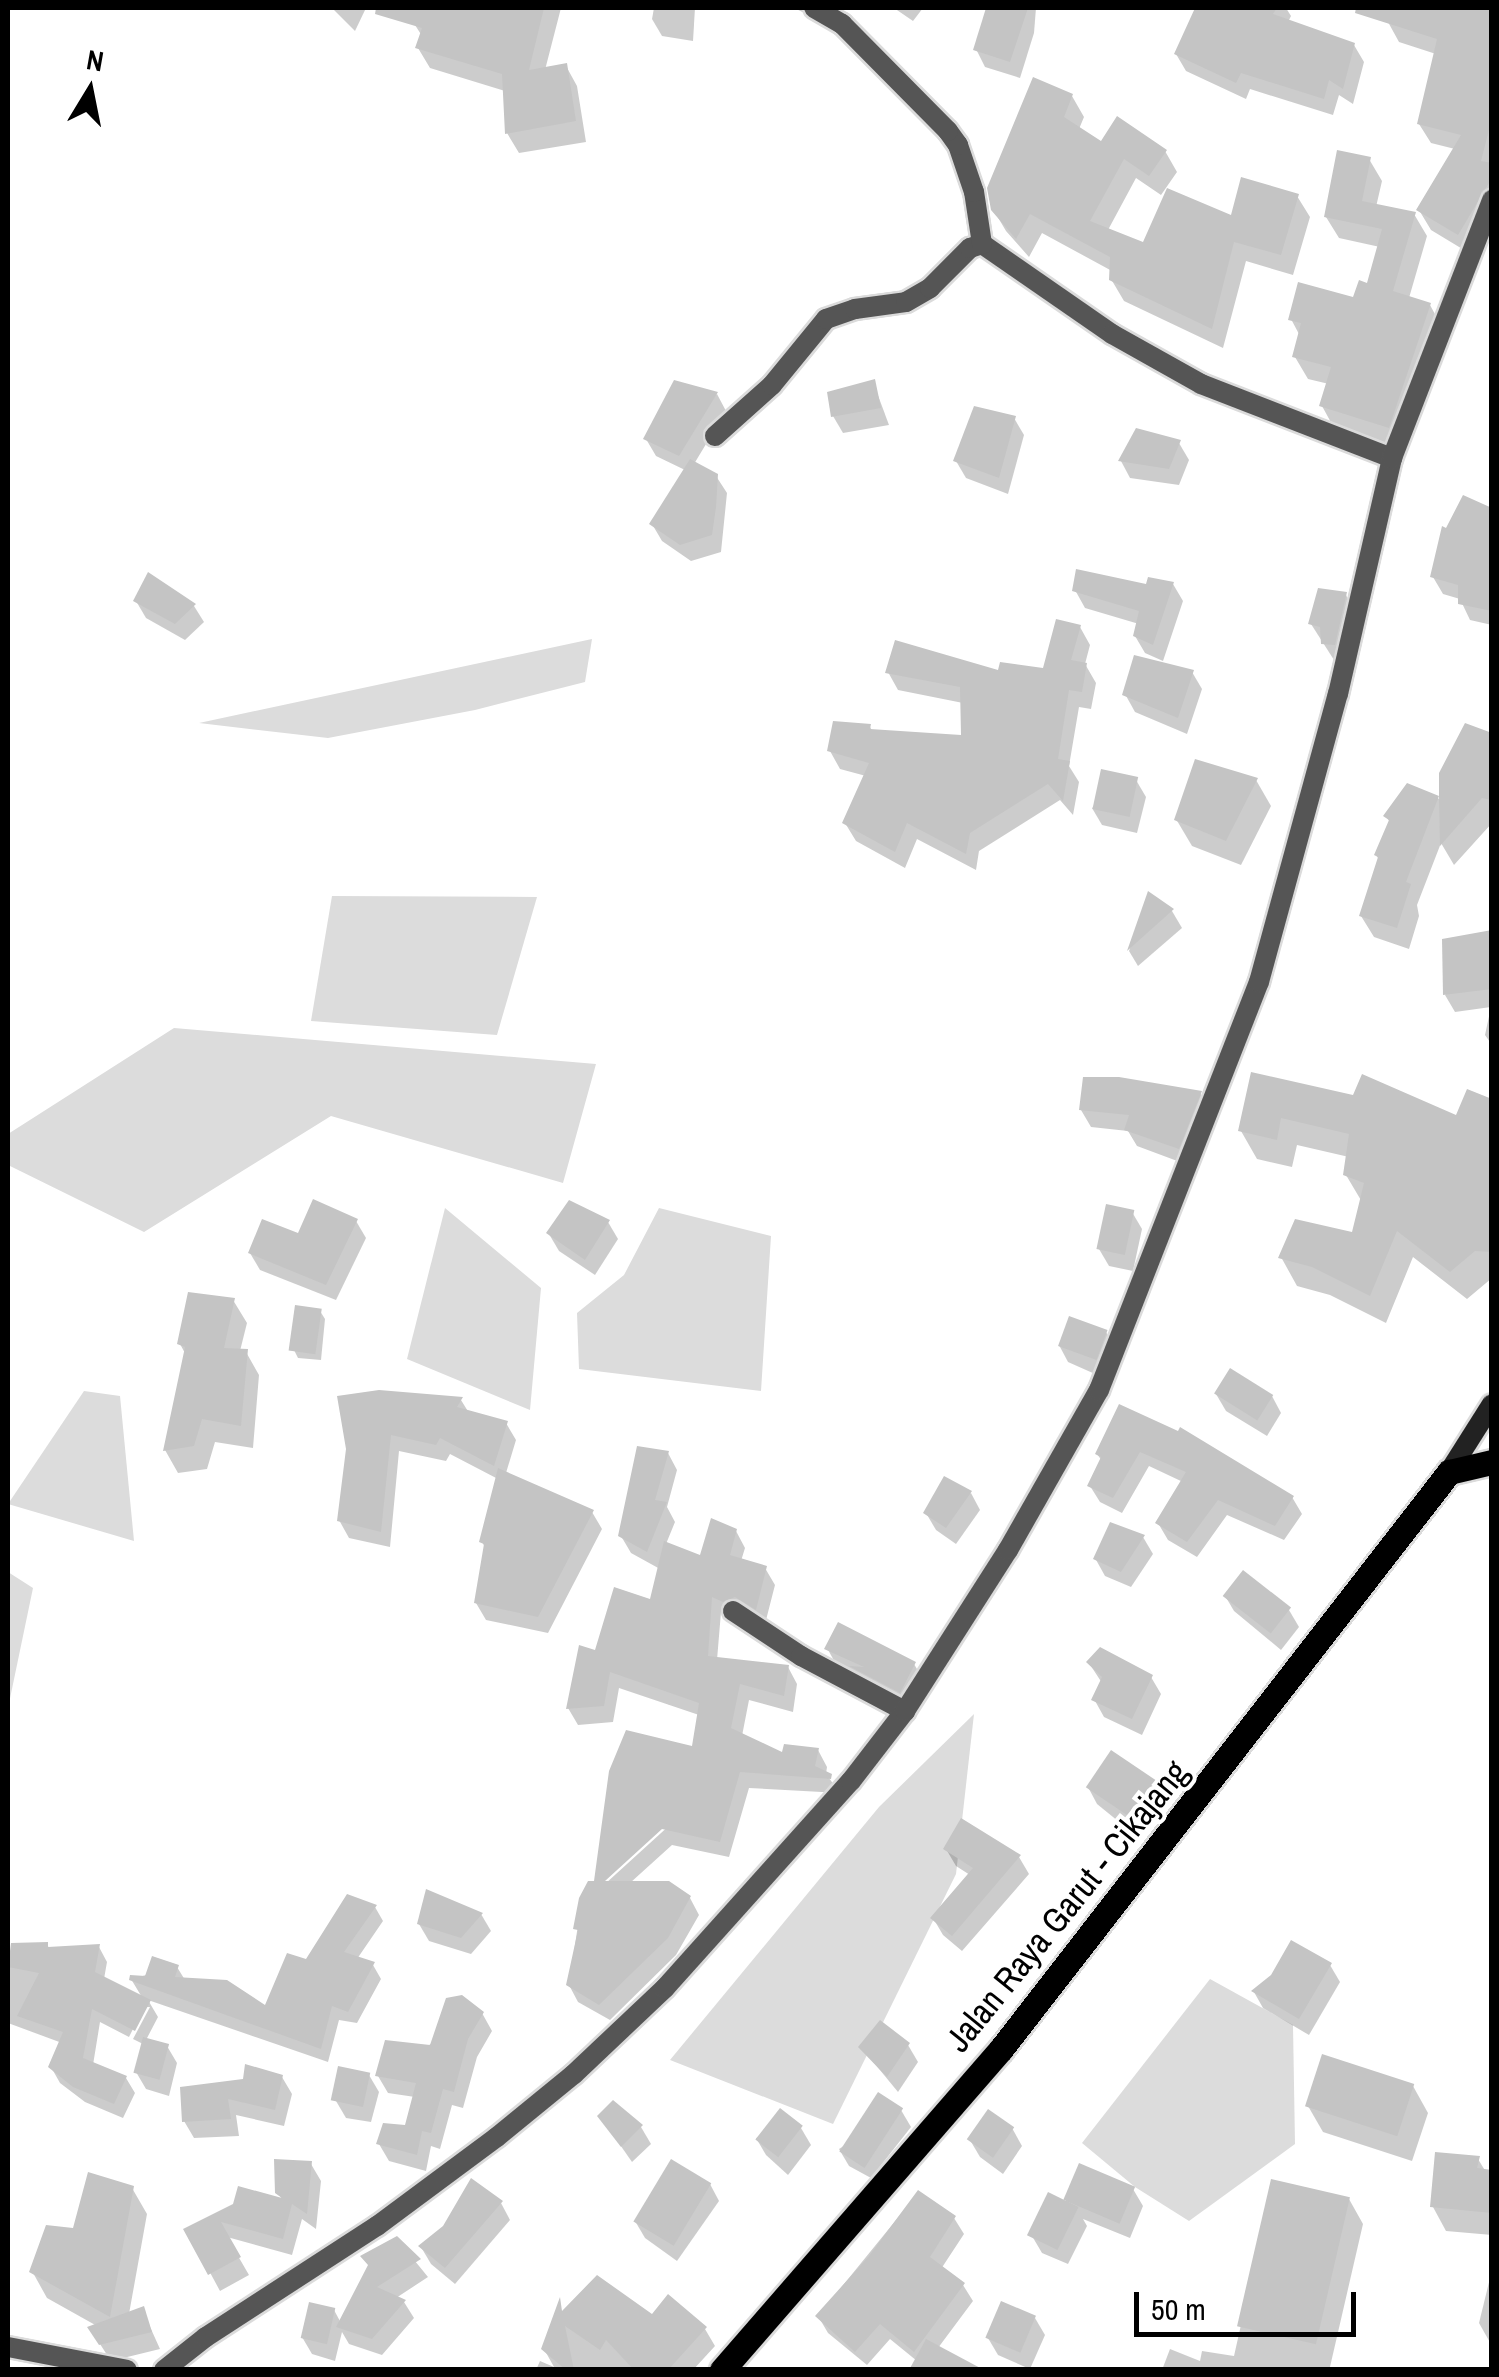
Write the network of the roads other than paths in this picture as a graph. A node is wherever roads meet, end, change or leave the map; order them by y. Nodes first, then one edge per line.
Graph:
1 (814, 8) edge
2 (1492, 200) edge
3 (982, 244) junction
4 (716, 436) dead end
5 (1392, 458) junction
6 (1492, 1404) edge
7 (1492, 1462) edge
8 (1449, 1472) junction
9 (733, 1611) dead end
10 (905, 1712) junction
11 (8, 2347) edge
12 (127, 2370) edge
13 (164, 2370) edge
14 (722, 2370) edge

1 - 3 street
2 - 5 street
3 - 4 street
3 - 5 street
5 - 10 street
6 - 8 main road
7 - 8 main road
8 - 14 main road, Jalan Raya Garut - Cikajang
9 - 10 street
10 - 13 street
11 - 12 street

